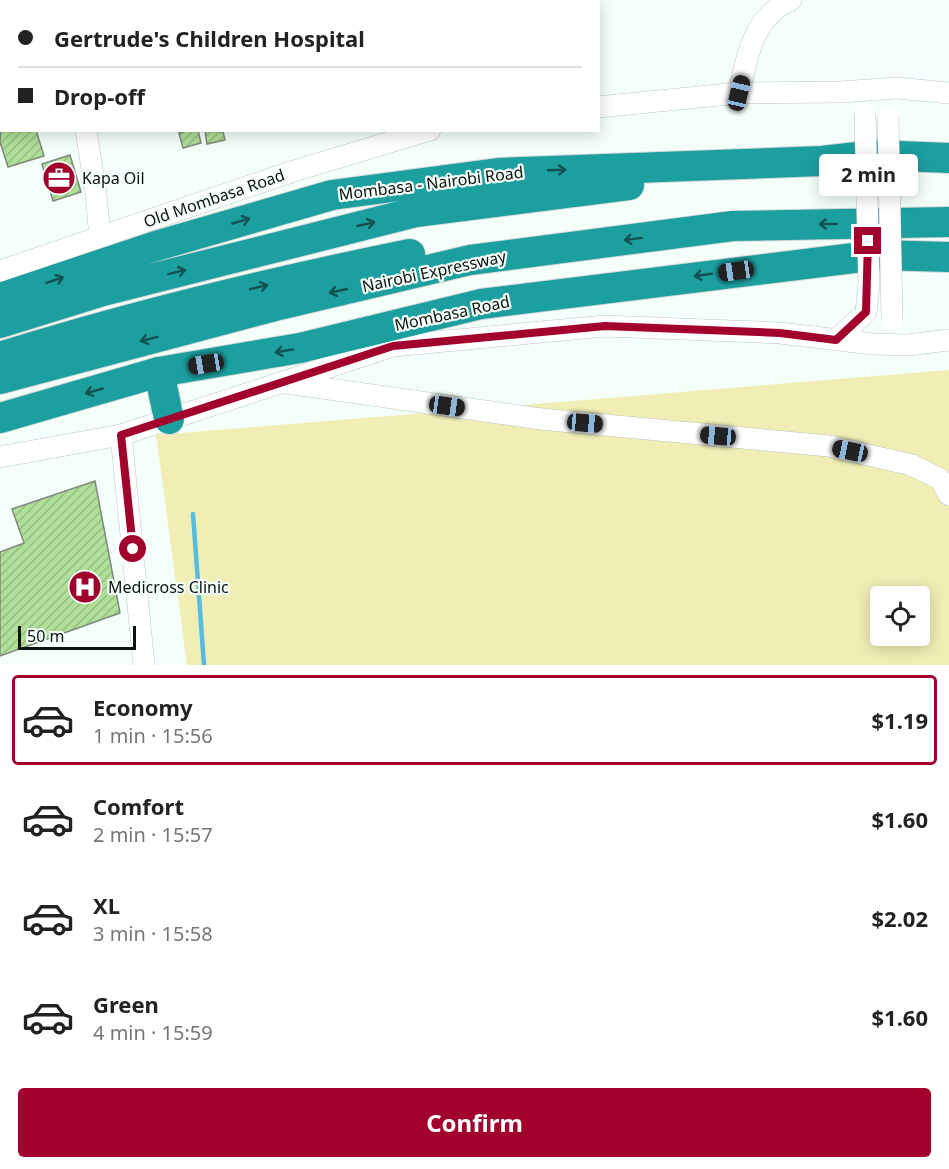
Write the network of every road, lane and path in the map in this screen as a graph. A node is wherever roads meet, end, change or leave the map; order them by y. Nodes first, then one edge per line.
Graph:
1 (791, 0) edge
2 (897, 88) junction
3 (840, 92) junction
4 (739, 93) junction
5 (949, 93) edge
6 (600, 107) edge
7 (86, 132) edge
8 (423, 132) edge
9 (949, 158) edge
10 (822, 160) junction
11 (949, 202) edge
12 (949, 222) edge
13 (100, 237) junction
14 (949, 257) edge
15 (0, 271) edge
16 (0, 298) edge
17 (0, 323) edge
18 (836, 340) junction
19 (949, 340) edge
20 (908, 345) junction
21 (0, 357) edge
22 (159, 372) junction
23 (0, 379) edge
24 (282, 383) junction
25 (0, 418) edge
26 (169, 419) junction
27 (121, 435) junction
28 (0, 457) edge
29 (949, 495) edge
30 (144, 665) edge

1 - 4 street
2 - 3 street
2 - 5 street
2 - 20 street, bridge
3 - 4 street
3 - 18 street, bridge
4 - 6 street
7 - 13 street
8 - 13 street, Old Mombasa Road
9 - 10 highway, Mombasa - Nairobi Road
16 -> 10 highway, Mombasa - Nairobi Road
17 -> 10 highway
21 -> 11 highway, Nairobi Expressway
12 -> 23 highway, Nairobi Expressway
13 - 15 street, Old Mombasa Road
14 -> 22 highway, Mombasa Road
18 - 20 street
18 - 24 street
19 - 20 street
22 -> 25 highway, Mombasa Road
22 - 26 highway
24 - 26 street
24 - 29 street
26 - 27 street
27 - 28 street
27 - 30 street

